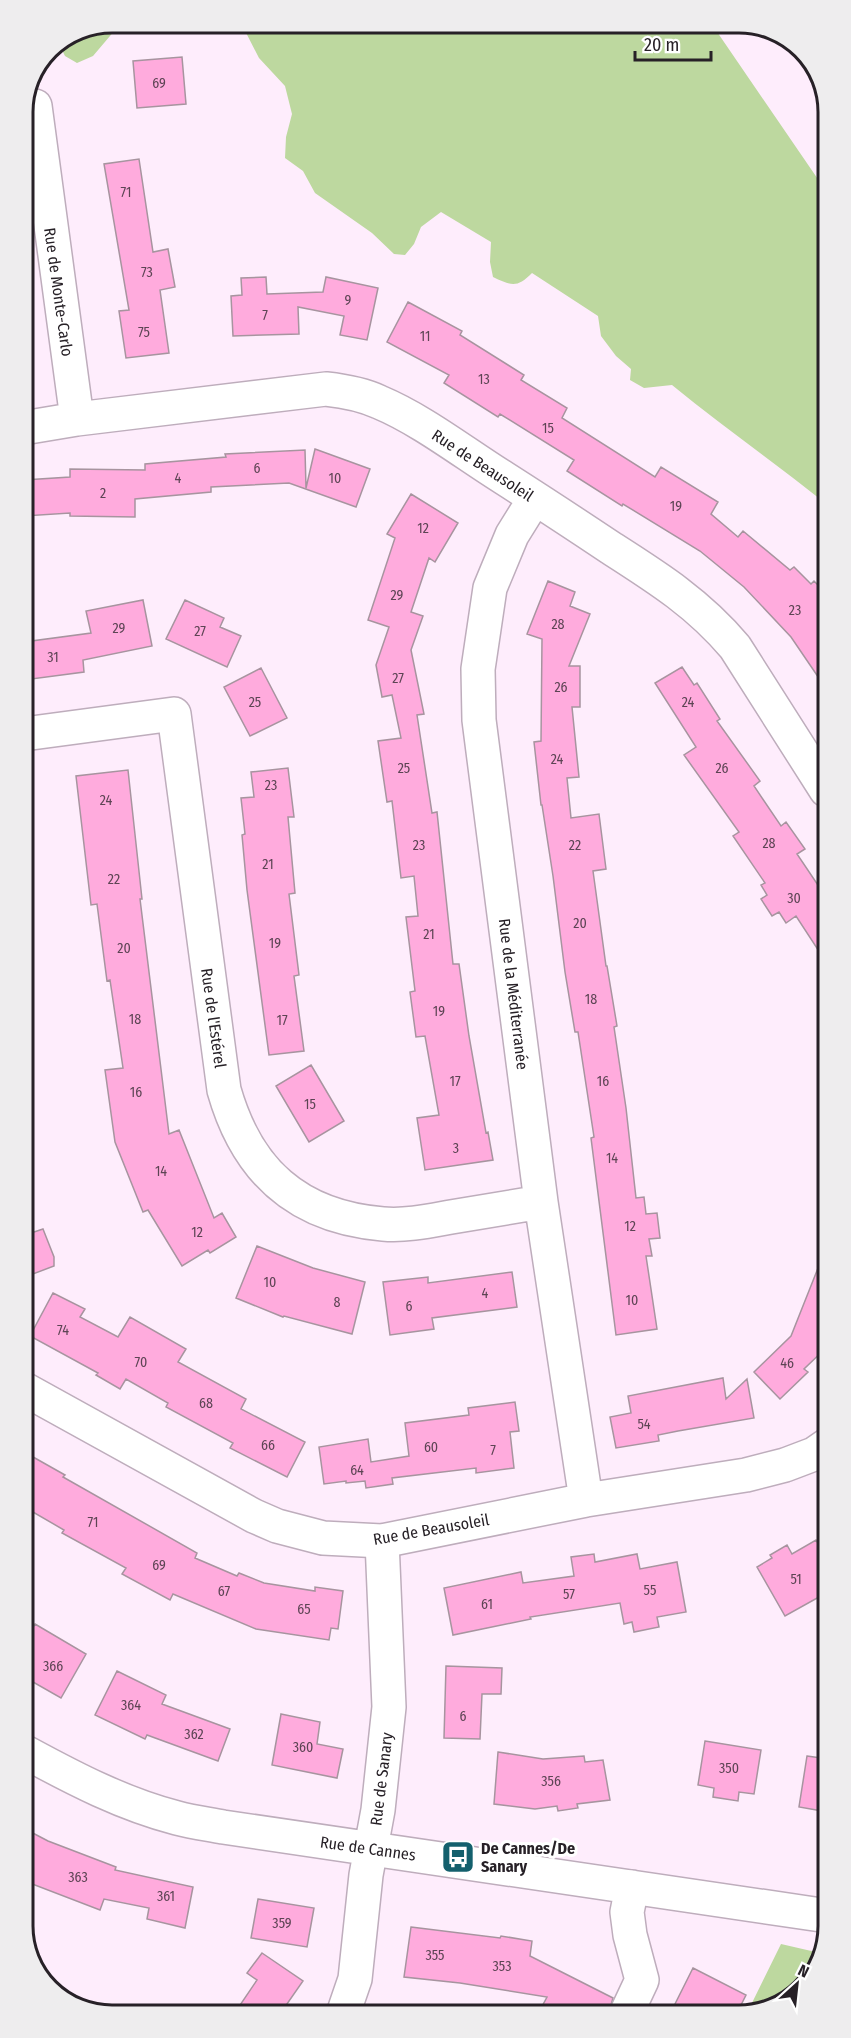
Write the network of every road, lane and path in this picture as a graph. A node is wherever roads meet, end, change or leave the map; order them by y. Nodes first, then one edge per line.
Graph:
1 (33, 106) edge
2 (77, 420) junction
3 (33, 427) edge
4 (535, 498) junction
5 (33, 733) edge
6 (818, 777) edge
7 (542, 1202) junction
8 (33, 1394) edge
9 (818, 1451) edge
10 (586, 1500) junction
11 (382, 1541) junction
12 (33, 1756) edge
13 (371, 1848) junction
14 (632, 1887) junction
15 (818, 1915) edge
16 (346, 2005) edge
17 (630, 2005) edge

1 - 2 street, Rue de Monte-Carlo
2 - 3 street, Rue de Beausoleil
2 - 4 street, Rue de Beausoleil
4 - 6 street, Rue de Beausoleil
4 - 7 street, Rue de la Méditerranée
5 - 7 street, Rue de l'Estérel
7 - 10 street, Rue de la Méditerranée
8 - 11 street, Rue de Beausoleil
9 - 10 street, Rue de Beausoleil
10 - 11 street, Rue de Beausoleil
11 - 13 street, Rue de Sanary
12 - 13 street, Rue de Cannes
13 - 14 street, Rue de Cannes
13 - 16 street, Rue de Sanary
14 - 15 street, Rue de Cannes
14 - 17 street

